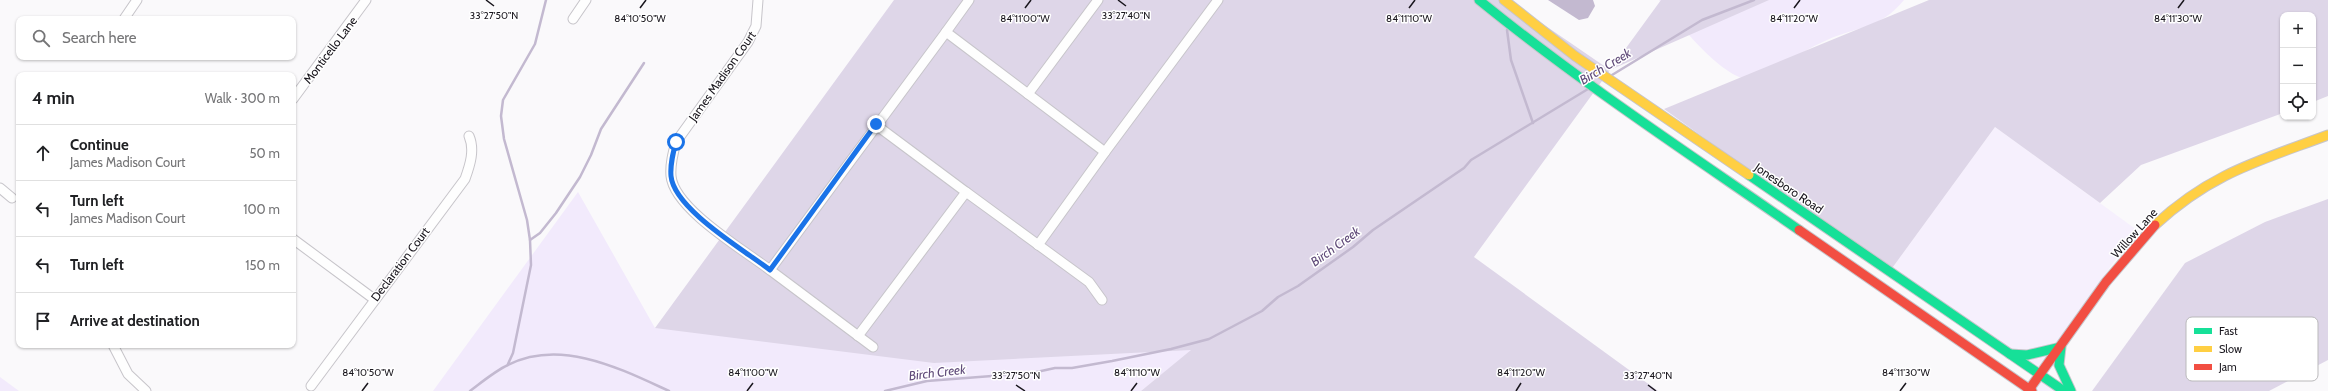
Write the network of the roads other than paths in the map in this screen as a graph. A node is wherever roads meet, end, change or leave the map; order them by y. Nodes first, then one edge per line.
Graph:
1 (137, 0) edge
2 (366, 0) edge
3 (586, 0) edge
4 (758, 0) edge
5 (969, 0) edge
6 (1098, 0) edge
7 (1218, 0) edge
8 (1479, 0) edge
9 (1504, 0) edge
10 (126, 16) edge
11 (573, 19) dead end
12 (946, 32) junction
13 (1028, 94) junction
14 (296, 95) edge
15 (876, 124) junction
16 (2328, 135) edge
17 (469, 136) dead end
18 (2328, 146) edge
19 (2299, 147) junction
20 (1105, 152) junction
21 (0, 188) edge
22 (966, 192) junction
23 (12, 198) dead end
24 (296, 241) edge
25 (1038, 245) junction
26 (770, 270) junction
27 (374, 299) junction
28 (1102, 300) dead end
29 (858, 336) junction
30 (2061, 346) junction
31 (873, 347) dead end
32 (115, 348) edge
33 (2009, 354) junction
34 (2040, 375) junction
35 (311, 386) dead end
36 (2030, 390) edge
37 (146, 391) edge
38 (2064, 391) edge
39 (2071, 391) edge

1 - 10 street
2 - 14 street, Monticello Lane
3 - 11 street
4 - 26 street, James Madison Court
5 - 12 street
6 - 13 street
7 - 20 street
8 - 36 main road
9 - 33 main road, Jonesboro Road
12 - 13 street
12 - 15 street
13 - 20 street
15 - 22 street
15 - 26 street
16 - 19 main road, Willow Lane
17 - 27 street, Declaration Court
18 - 19 main road, Willow Lane
19 - 30 main road, Willow Lane
20 - 25 street
21 - 23 street
22 - 25 street
22 - 29 street
24 - 27 street
25 - 28 street
26 - 29 street, James Madison Court
27 - 35 street, Declaration Court
29 - 31 street, James Madison Court
30 - 33 main road
30 - 34 main road, Willow Lane
30 - 39 main road
32 - 37 street
33 - 34 main road, Jonesboro Road
34 - 36 main road, Willow Lane
34 - 38 main road, Jonesboro Road

